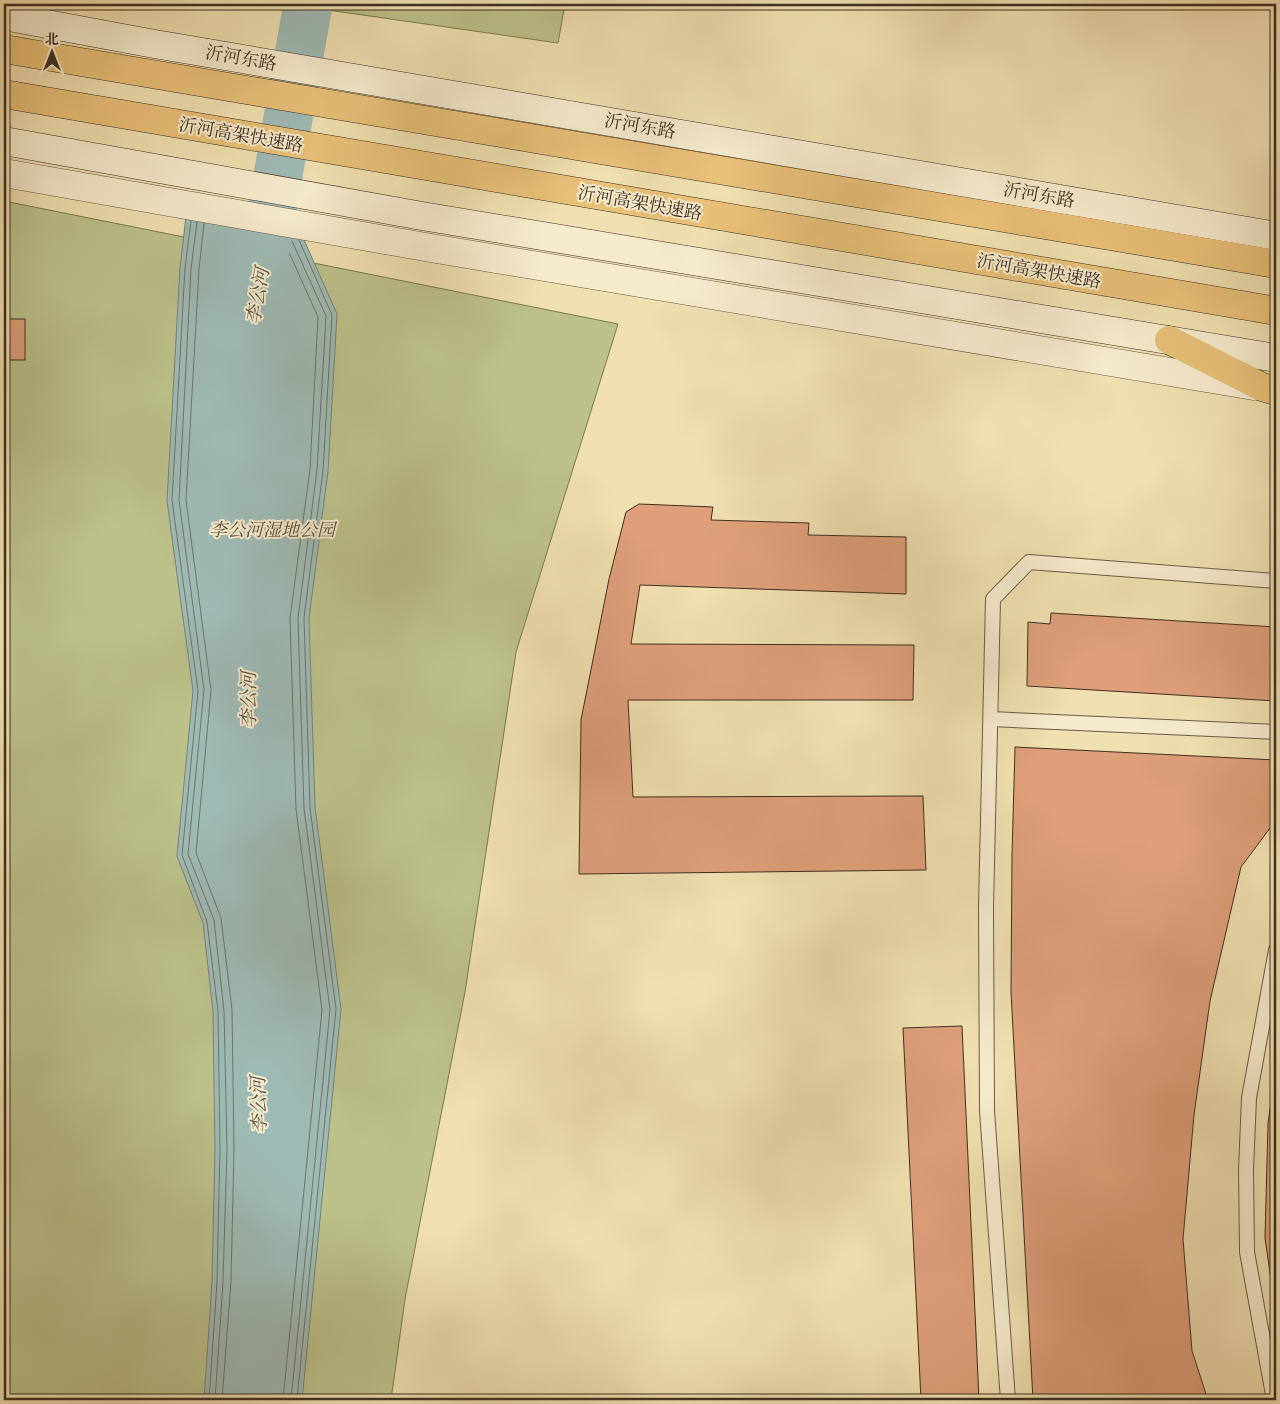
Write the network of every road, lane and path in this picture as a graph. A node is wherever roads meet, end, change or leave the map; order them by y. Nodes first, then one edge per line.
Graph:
1 (4, 16) edge
2 (4, 49) edge
3 (4, 94) edge
4 (4, 142) edge
5 (4, 174) edge
6 (1276, 236) edge
7 (1276, 264) edge
8 (1276, 311) edge
9 (1169, 340) junction
10 (1276, 358) edge
11 (1269, 389) edge
12 (1276, 581) edge
13 (991, 719) junction
14 (1276, 732) edge
15 (1276, 950) edge
16 (1008, 1400) edge
17 (1274, 1400) edge

1 - 6 main road, 沂河东路
2 - 7 highway
3 - 8 highway, 沂河高架快速路
4 - 9 main road
5 - 11 main road
9 - 10 main road
9 - 11 highway
12 - 13 lane
13 - 14 lane
13 - 16 lane
15 - 17 lane

